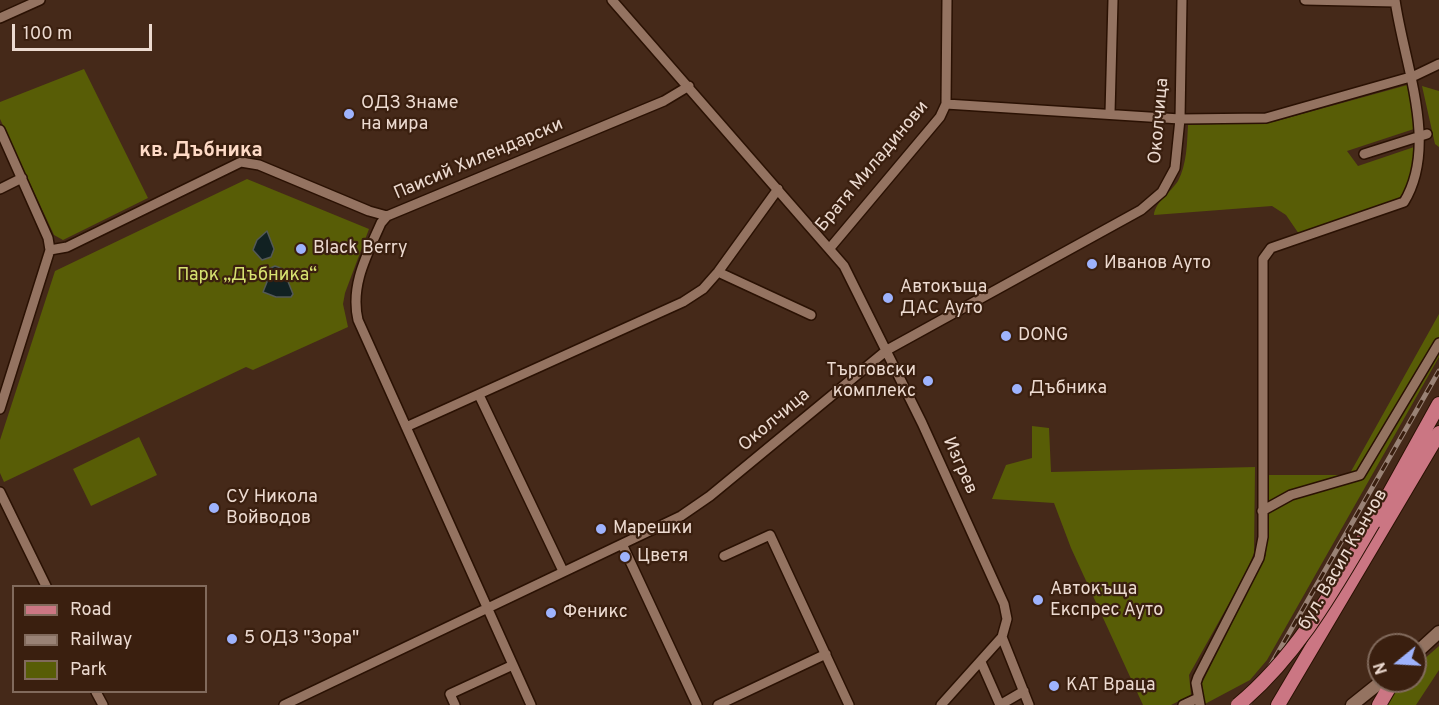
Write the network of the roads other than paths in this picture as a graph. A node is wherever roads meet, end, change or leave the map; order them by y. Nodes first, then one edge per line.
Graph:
1 (40, 0) edge
2 (612, 0) edge
3 (948, 0) edge
4 (1113, 0) edge
5 (1182, 0) edge
6 (1305, 0) edge
7 (1395, 1) edge
8 (0, 18) edge
9 (1439, 64) edge
10 (1414, 76) junction
11 (689, 86) junction
12 (946, 104) junction
13 (1110, 113) junction
14 (1180, 119) junction
15 (0, 130) edge
16 (1427, 134) junction
17 (1364, 154) dead end
18 (22, 178) junction
19 (0, 189) edge
20 (778, 189) junction
21 (387, 216) junction
22 (830, 248) junction
23 (50, 249) junction
24 (718, 272) junction
25 (811, 315) dead end
26 (1439, 343) edge
27 (887, 350) junction
28 (479, 395) junction
29 (1439, 404) edge
30 (0, 409) edge
31 (406, 427) junction
32 (1439, 433) edge
33 (0, 492) edge
34 (1262, 511) junction
35 (622, 544) junction
36 (724, 556) dead end
37 (562, 571) junction
38 (46, 585) edge
39 (487, 606) junction
40 (1439, 632) edge
41 (1002, 637) junction
42 (1427, 643) edge
43 (826, 654) junction
44 (981, 662) junction
45 (513, 665) junction
46 (1298, 674) junction
47 (1024, 692) junction
48 (1367, 693) edge
49 (1199, 702) edge
50 (284, 705) edge
51 (455, 705) edge
52 (531, 705) edge
53 (697, 705) edge
54 (718, 705) edge
55 (849, 705) edge
56 (941, 705) edge
57 (1000, 705) edge
58 (1029, 705) edge
59 (1183, 705) edge
60 (1238, 705) edge
61 (1278, 705) edge
62 (1284, 705) edge
63 (1352, 705) edge

1 - 8 street
2 - 11 street, Братя Миладинови
3 - 12 street
4 - 13 street
5 - 14 street, Околчица
6 - 7 street
7 - 10 street
9 - 10 street, Братя Миладинови
10 - 14 street, Братя Миладинови
10 - 16 street
11 - 20 street, Братя Миладинови
11 - 21 street, Паисий Хилендарски
12 - 13 street, Братя Миладинови
12 - 22 street, Братя Миладинови
13 - 14 street, Братя Миладинови
14 - 27 street, Околчица
15 - 18 street
16 - 17 street
16 - 34 street
18 - 19 street
18 - 23 street
20 - 22 street, Братя Миладинови
20 - 24 street
21 - 23 street, Паисий Хилендарски
21 - 31 street
22 - 27 street, Изгрев
23 - 30 street
24 - 25 street
24 - 28 street
26 - 34 street
27 - 35 street, Околчица
27 - 41 street, Изгрев
28 - 31 street
28 - 37 street
29 - 60 main road, bridge
31 - 39 street
32 - 46 main road, бул. Васил Кънчов
33 - 38 street
34 - 49 street
35 - 37 street, Околчица
35 - 53 street
36 - 43 street
37 - 39 street, Околчица
39 - 45 street
39 - 50 street, Околчица
40 - 42 street
41 - 44 street
41 - 47 street, Изгрев
43 - 54 street
43 - 55 street
44 - 56 street
44 - 57 street
45 - 51 street
45 - 52 street
46 - 61 main road, бул. Васил Кънчов
46 - 62 main road
47 - 57 street
47 - 58 street, Изгрев
48 - 63 street
49 - 59 street

